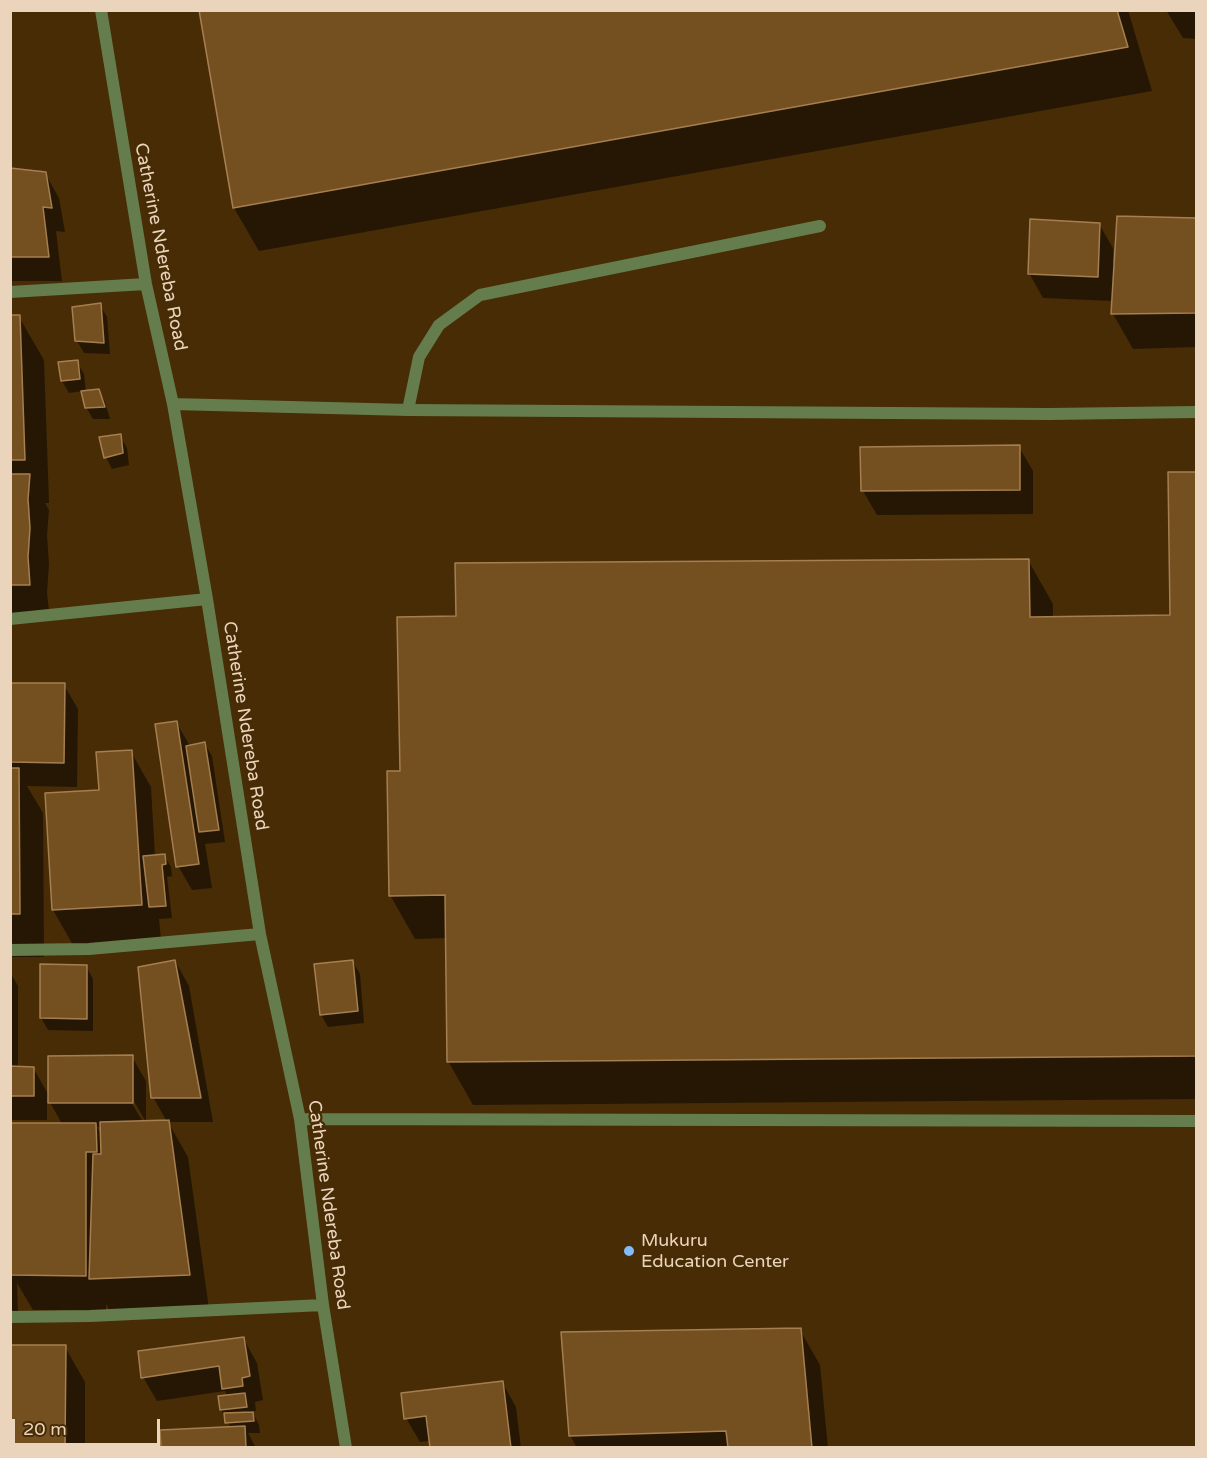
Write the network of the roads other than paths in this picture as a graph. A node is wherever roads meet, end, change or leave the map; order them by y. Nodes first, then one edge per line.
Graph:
1 (101, 10) edge
2 (820, 226) dead end
3 (146, 284) junction
4 (10, 292) edge
5 (172, 404) junction
6 (408, 410) junction
7 (1197, 412) edge
8 (207, 599) junction
9 (10, 619) edge
10 (260, 934) junction
11 (10, 950) edge
12 (300, 1119) junction
13 (1197, 1121) edge
14 (323, 1305) junction
15 (10, 1317) edge
16 (346, 1448) edge

1 - 3 street, Catherine Ndereba Road
2 - 6 street
3 - 4 street
3 - 5 street, Catherine Ndereba Road
5 - 6 street
5 - 8 street, Catherine Ndereba Road
6 - 7 street
8 - 9 street
8 - 10 street, Catherine Ndereba Road
10 - 11 street
10 - 12 street, Catherine Ndereba Road
12 - 13 street
12 - 14 street, Catherine Ndereba Road
14 - 15 street
14 - 16 street, Catherine Ndereba Road

